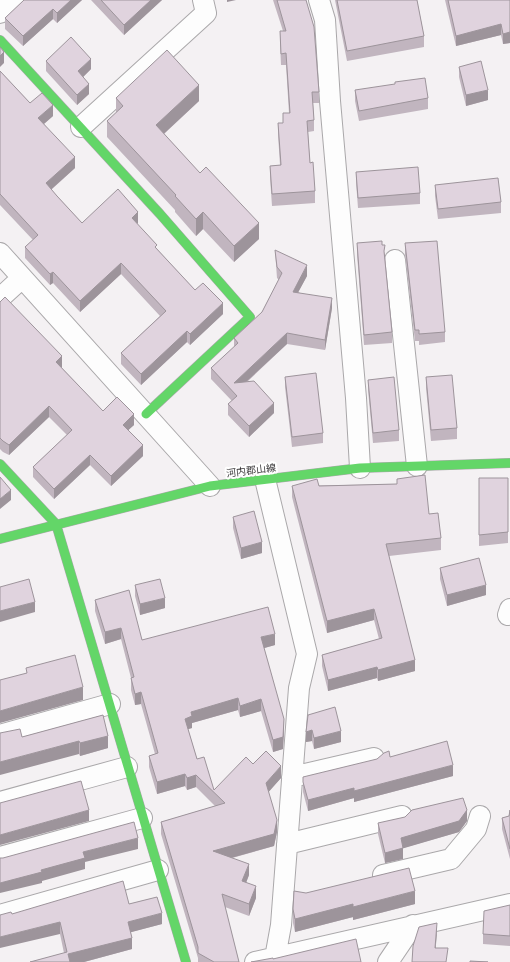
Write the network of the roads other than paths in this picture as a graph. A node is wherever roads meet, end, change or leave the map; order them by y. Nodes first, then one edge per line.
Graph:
1 (14, 0) edge
2 (203, 0) edge
3 (319, 0) edge
4 (0, 13) edge
5 (0, 40) edge
6 (81, 127) junction
7 (0, 253) edge
8 (395, 260) dead end
9 (22, 278) junction
10 (0, 298) edge
11 (146, 414) junction
12 (510, 463) edge
13 (0, 464) edge
14 (417, 466) junction
15 (360, 468) junction
16 (265, 479) junction
17 (210, 486) junction
18 (56, 524) junction
19 (0, 539) edge
20 (110, 704) junction
21 (0, 735) edge
22 (374, 758) edge
23 (127, 767) junction
24 (292, 777) junction
25 (0, 802) edge
26 (402, 816) edge
27 (480, 816) dead end
28 (142, 818) junction
29 (287, 844) junction
30 (0, 857) edge
31 (158, 870) junction
32 (362, 880) edge
33 (284, 886) junction
34 (303, 895) edge
35 (510, 904) edge
36 (0, 915) edge
37 (413, 925) junction
38 (275, 958) junction
39 (186, 962) edge
40 (255, 962) edge
41 (388, 962) edge

1 - 4 street
2 - 6 street
3 - 15 street
5 - 6 street
6 - 11 street
7 - 9 street
8 - 14 street
9 - 10 street
9 - 11 street
11 - 17 street
12 - 14 street, 河内郡山線
13 - 18 street
14 - 15 street, 河内郡山線
15 - 16 street, 河内郡山線
16 - 17 street, 河内郡山線
16 - 24 street
17 - 18 street, 河内郡山線
18 - 19 street, 河内郡山線
18 - 20 street
20 - 21 street
20 - 23 street
22 - 24 street
23 - 25 street
23 - 28 street
24 - 29 street
26 - 29 street
27 - 32 street
28 - 30 street
28 - 31 street
29 - 33 street
31 - 36 street
31 - 39 street
33 - 34 street
33 - 38 street
35 - 37 street
37 - 38 street
37 - 41 street
38 - 40 street

